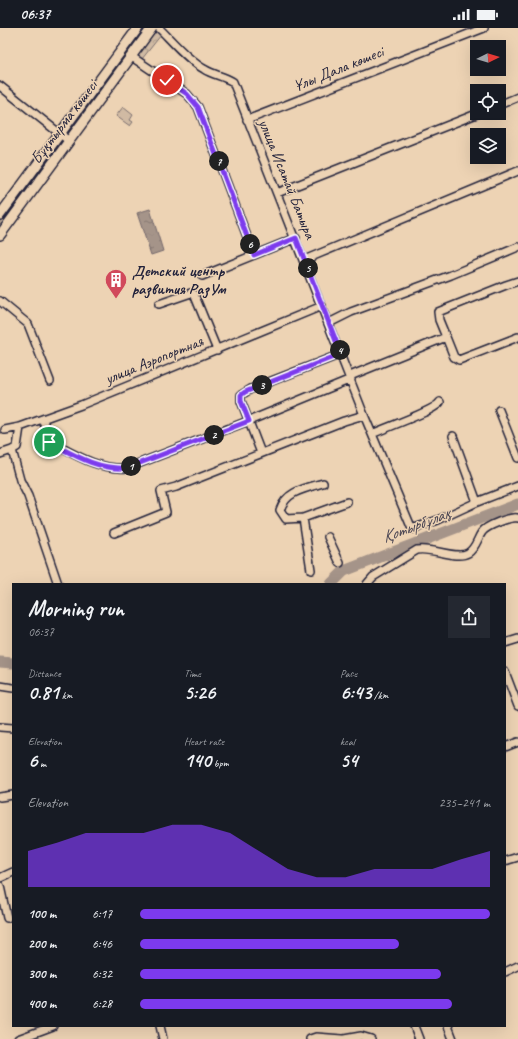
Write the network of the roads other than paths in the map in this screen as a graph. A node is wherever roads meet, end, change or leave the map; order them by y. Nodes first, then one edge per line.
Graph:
1 (138, 28) edge
2 (152, 28) edge
3 (159, 28) edge
4 (484, 28) edge
5 (122, 50) junction
6 (132, 57) junction
7 (0, 86) edge
8 (518, 97) edge
9 (506, 102) edge
10 (470, 117) edge
11 (247, 120) junction
12 (59, 133) junction
13 (69, 141) junction
14 (518, 171) edge
15 (277, 194) junction
16 (0, 215) edge
17 (0, 235) edge
18 (296, 238) junction
19 (518, 247) edge
20 (254, 255) junction
21 (304, 260) junction
22 (202, 276) dead end
23 (518, 282) edge
24 (0, 301) edge
25 (160, 304) dead end
26 (322, 306) junction
27 (329, 323) junction
28 (446, 337) junction
29 (518, 337) edge
30 (217, 350) junction
31 (341, 354) junction
32 (350, 377) junction
33 (50, 381) dead end
34 (440, 402) dead end
35 (499, 410) dead end
36 (364, 415) junction
37 (43, 418) junction
38 (249, 421) junction
39 (20, 427) junction
40 (5, 430) dead end
41 (372, 434) junction
42 (453, 436) dead end
43 (12, 450) junction
44 (261, 453) junction
45 (0, 454) edge
46 (518, 458) edge
47 (323, 483) dead end
48 (518, 486) edge
49 (347, 502) dead end
50 (477, 502) junction
51 (303, 518) junction
52 (518, 518) edge
53 (114, 533) dead end
54 (328, 537) dead end
55 (340, 563) dead end
56 (311, 570) dead end
57 (58, 583) edge
58 (368, 583) edge
59 (518, 639) edge
60 (506, 643) edge
61 (506, 675) edge
62 (0, 686) edge
63 (12, 688) edge
64 (518, 706) edge
65 (0, 727) edge
66 (12, 728) edge
67 (518, 742) edge
68 (506, 747) edge
69 (12, 795) edge
70 (0, 797) edge
71 (518, 857) edge
72 (506, 861) edge
73 (12, 872) edge
74 (0, 878) edge
75 (0, 886) edge
76 (7, 918) dead end
77 (518, 966) edge
78 (506, 972) edge
79 (50, 1027) edge
80 (160, 1027) edge
81 (414, 1027) edge
82 (448, 1027) edge
83 (18, 1039) edge
84 (163, 1039) edge
85 (310, 1039) edge
86 (343, 1039) edge
87 (371, 1039) edge
88 (420, 1039) edge
89 (453, 1039) edge

1 - 5 main road, Бұқтырма көшесі
2 - 6 main road, Бұқтырма көшесі
3 - 11 street, улица Исатай Батыра
4 - 11 street, Ұлы Дала көшесі
5 - 6 main road
5 - 12 main road, Бұқтырма көшесі
6 - 13 main road, Бұқтырма көшесі
6 - 20 street
7 - 12 street
8 - 9 street
10 - 15 street
11 - 15 street, улица Исатай Батыра
12 - 13 street
12 - 16 main road, Бұқтырма көшесі
13 - 17 main road, Бұқтырма көшесі
14 - 21 street
15 - 18 street, улица Исатай Батыра
18 - 20 street
18 - 21 street, улица Исатай Батыра
19 - 27 street
20 - 22 street
21 - 26 street, улица Исатай Батыра
23 - 28 street
24 - 33 street
25 - 30 street
26 - 27 street, улица Исатай Батыра
26 - 30 street, улица Аэропортная
27 - 31 street, улица Исатай Батыра
28 - 29 street
28 - 32 street
30 - 37 street, улица Аэропортная
31 - 32 street, улица Исатай Батыра
31 - 38 street
32 - 36 street, улица Исатай Батыра
32 - 38 street
34 - 41 street
35 - 46 street
36 - 41 street, улица Исатай Батыра
36 - 44 street
37 - 38 street
37 - 39 street, улица Аэропортная
38 - 44 street
39 - 40 street, улица Аэропортная
39 - 43 street
41 - 50 street, улица Исатай Батыра
42 - 50 street
43 - 45 street
43 - 57 street
44 - 53 street
47 - 51 street
48 - 50 street
49 - 51 street
51 - 56 street
52 - 58 street
54 - 55 street
59 - 60 street
61 - 64 street
62 - 63 street
65 - 66 street
67 - 68 street
69 - 70 street
71 - 72 street
73 - 74 street
75 - 76 street
77 - 78 street
79 - 83 street
80 - 84 street
81 - 88 street
82 - 89 street
85 - 86 street
86 - 87 street

